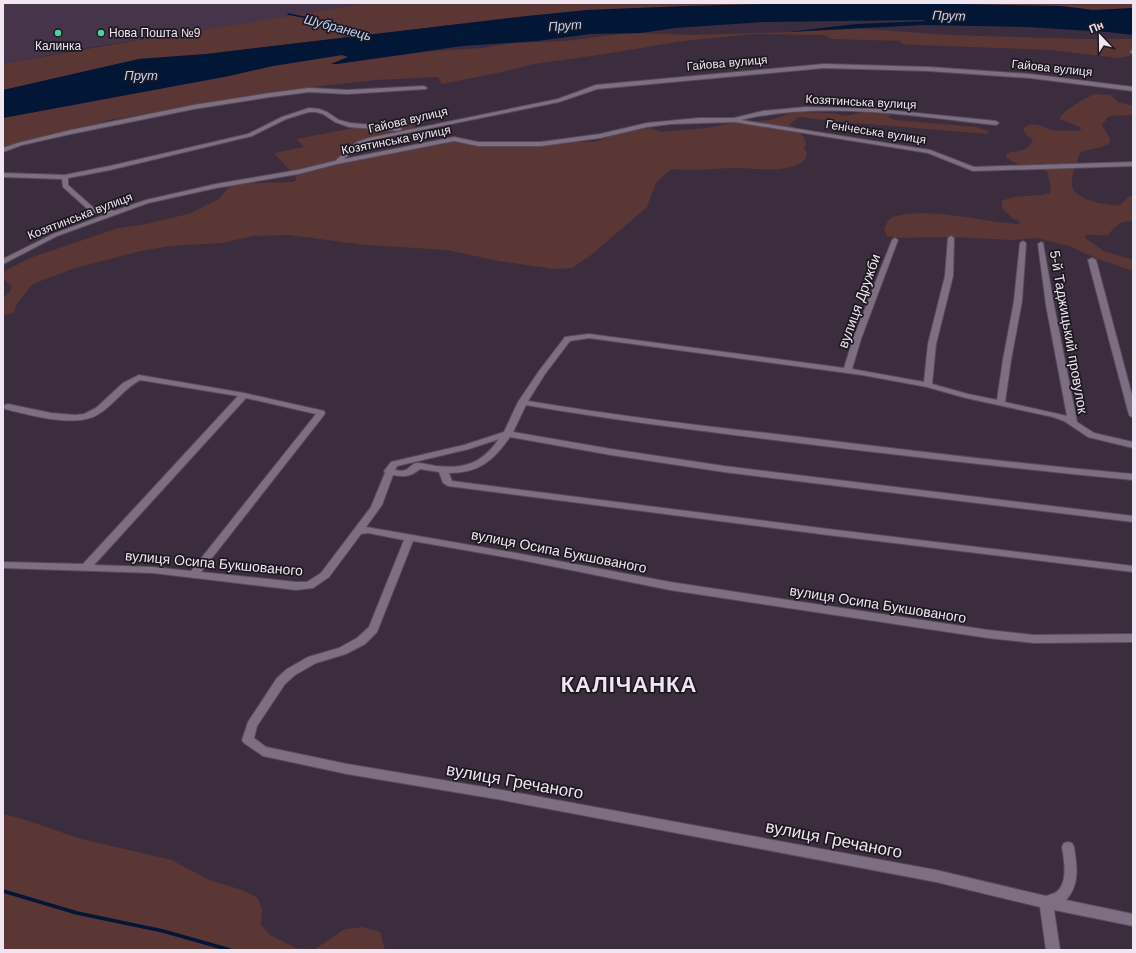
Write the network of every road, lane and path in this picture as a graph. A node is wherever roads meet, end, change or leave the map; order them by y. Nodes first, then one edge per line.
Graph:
1 (424, 88) dead end
2 (1133, 89) edge
3 (734, 120) junction
4 (996, 123) dead end
5 (412, 130) junction
6 (3, 150) edge
7 (337, 162) junction
8 (1133, 164) edge
9 (3, 175) edge
10 (65, 177) junction
11 (114, 213) junction
12 (951, 238) dead end
13 (895, 240) dead end
14 (1023, 243) dead end
15 (1041, 244) dead end
16 (1092, 260) dead end
17 (3, 262) edge
18 (847, 371) junction
19 (928, 385) junction
20 (244, 395) junction
21 (522, 402) junction
22 (1001, 404) junction
23 (8, 407) dead end
24 (1133, 416) edge
25 (1073, 424) junction
26 (508, 434) junction
27 (1133, 445) edge
28 (443, 470) junction
29 (388, 471) junction
30 (1133, 477) edge
31 (1133, 519) edge
32 (358, 531) junction
33 (409, 538) junction
34 (3, 565) edge
35 (86, 567) junction
36 (1133, 569) edge
37 (194, 574) junction
38 (1133, 638) edge
39 (1068, 847) dead end
40 (1046, 902) junction
41 (1133, 920) edge
42 (1053, 950) edge

1 - 6 street
2 - 5 street, Гайова вулиця
3 - 4 street, Козятинська вулиця
3 - 7 street, Козятинська вулиця
3 - 8 street, Генічеська вулиця
5 - 7 street, Гайова вулиця
5 - 10 street
7 - 11 street, Козятинська вулиця
9 - 10 street
10 - 11 street
11 - 17 street, Козятинська вулиця
12 - 19 street
13 - 18 street, вулиця Дружби
14 - 22 street
15 - 25 street, 5-й Таджицький провулок
16 - 24 street
18 - 19 street
18 - 21 street
19 - 22 street
20 - 23 street
20 - 35 street
20 - 37 street
21 - 26 street
21 - 30 street
22 - 25 street
25 - 27 street
26 - 28 street
26 - 29 street
26 - 31 street
28 - 29 street
28 - 36 street
29 - 32 street
32 - 33 street, вулиця Осипа Букшованого
32 - 37 street, вулиця Осипа Букшованого
33 - 38 street, вулиця Осипа Букшованого
33 - 40 street, вулиця Гречаного
34 - 35 street, вулиця Осипа Букшованого
35 - 37 street, вулиця Осипа Букшованого
39 - 40 street
40 - 41 street
40 - 42 street

